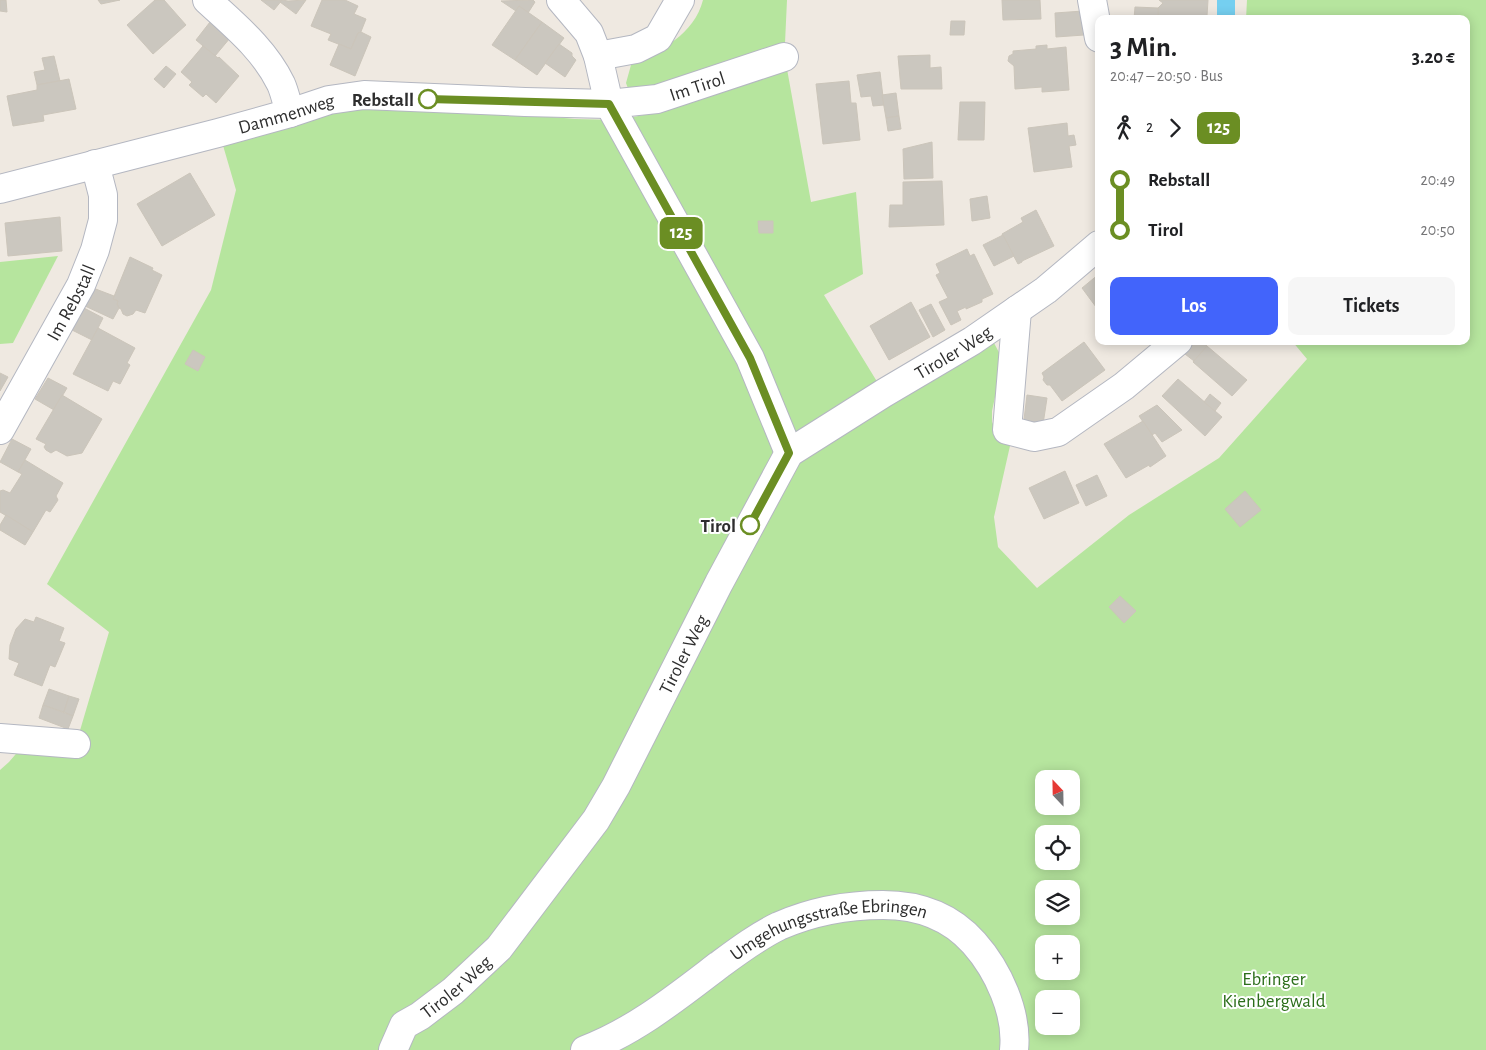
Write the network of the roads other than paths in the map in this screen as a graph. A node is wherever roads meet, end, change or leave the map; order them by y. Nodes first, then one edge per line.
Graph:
1 (207, 0) edge
2 (560, 0) edge
3 (680, 0) edge
4 (1092, 0) edge
5 (1095, 16) edge
6 (598, 56) junction
7 (784, 57) dead end
8 (609, 104) junction
9 (290, 113) junction
10 (95, 164) junction
11 (0, 189) edge
12 (1095, 248) edge
13 (1017, 310) junction
14 (1173, 345) edge
15 (0, 430) edge
16 (789, 453) junction
17 (0, 738) edge
18 (76, 744) dead end
19 (393, 1050) edge
20 (585, 1050) edge
21 (1014, 1050) edge

1 - 9 street
2 - 6 street
3 - 6 street
4 - 5 street
6 - 8 street
7 - 8 street, Im Tirol
8 - 9 street, Dammenweg
8 - 16 street
9 - 10 street, Dammenweg
10 - 11 street, Dammenweg
10 - 15 street, Im Rebstall
12 - 13 street, Tiroler Weg
13 - 14 street, Tiroler Weg
13 - 16 street, Tiroler Weg
16 - 19 street, Tiroler Weg
17 - 18 street
20 - 21 street, Umgehungsstraße Ebringen

